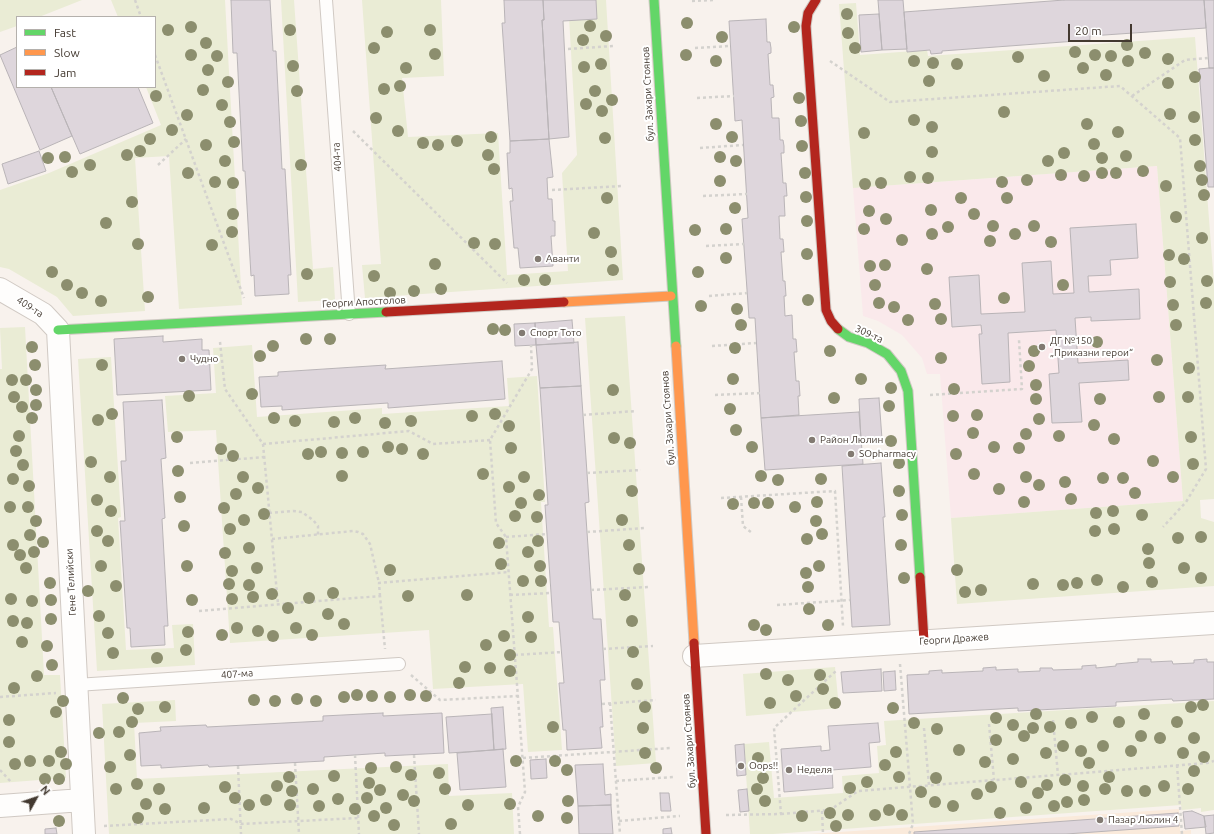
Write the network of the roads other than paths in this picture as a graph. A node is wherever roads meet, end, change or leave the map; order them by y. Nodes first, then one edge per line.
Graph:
1 (326, 0) edge
2 (654, 0) edge
3 (816, 0) edge
4 (0, 289) edge
5 (671, 296) junction
6 (349, 314) junction
7 (58, 330) junction
8 (1214, 623) edge
9 (924, 641) junction
10 (694, 656) junction
11 (399, 664) road end
12 (76, 688) junction
13 (82, 800) junction
14 (0, 806) edge
15 (84, 831) edge
16 (706, 834) edge

1 - 6 lane, 404-та
2 - 5 street, бул. Захари Стоянов
3 - 9 street, 309-та
4 - 7 street, 409-та
5 - 6 street, Георги Апостолов
5 - 10 street, бул. Захари Стоянов
6 - 7 street, Георги Апостолов
7 - 12 street, Гене Телийски
8 - 9 street, Георги Дражев
9 - 10 street, Георги Дражев
10 - 16 street, бул. Захари Стоянов
11 - 12 lane, 407-ма
12 - 13 street, Гене Телийски
13 - 14 street
13 - 15 street, Гене Телийски

